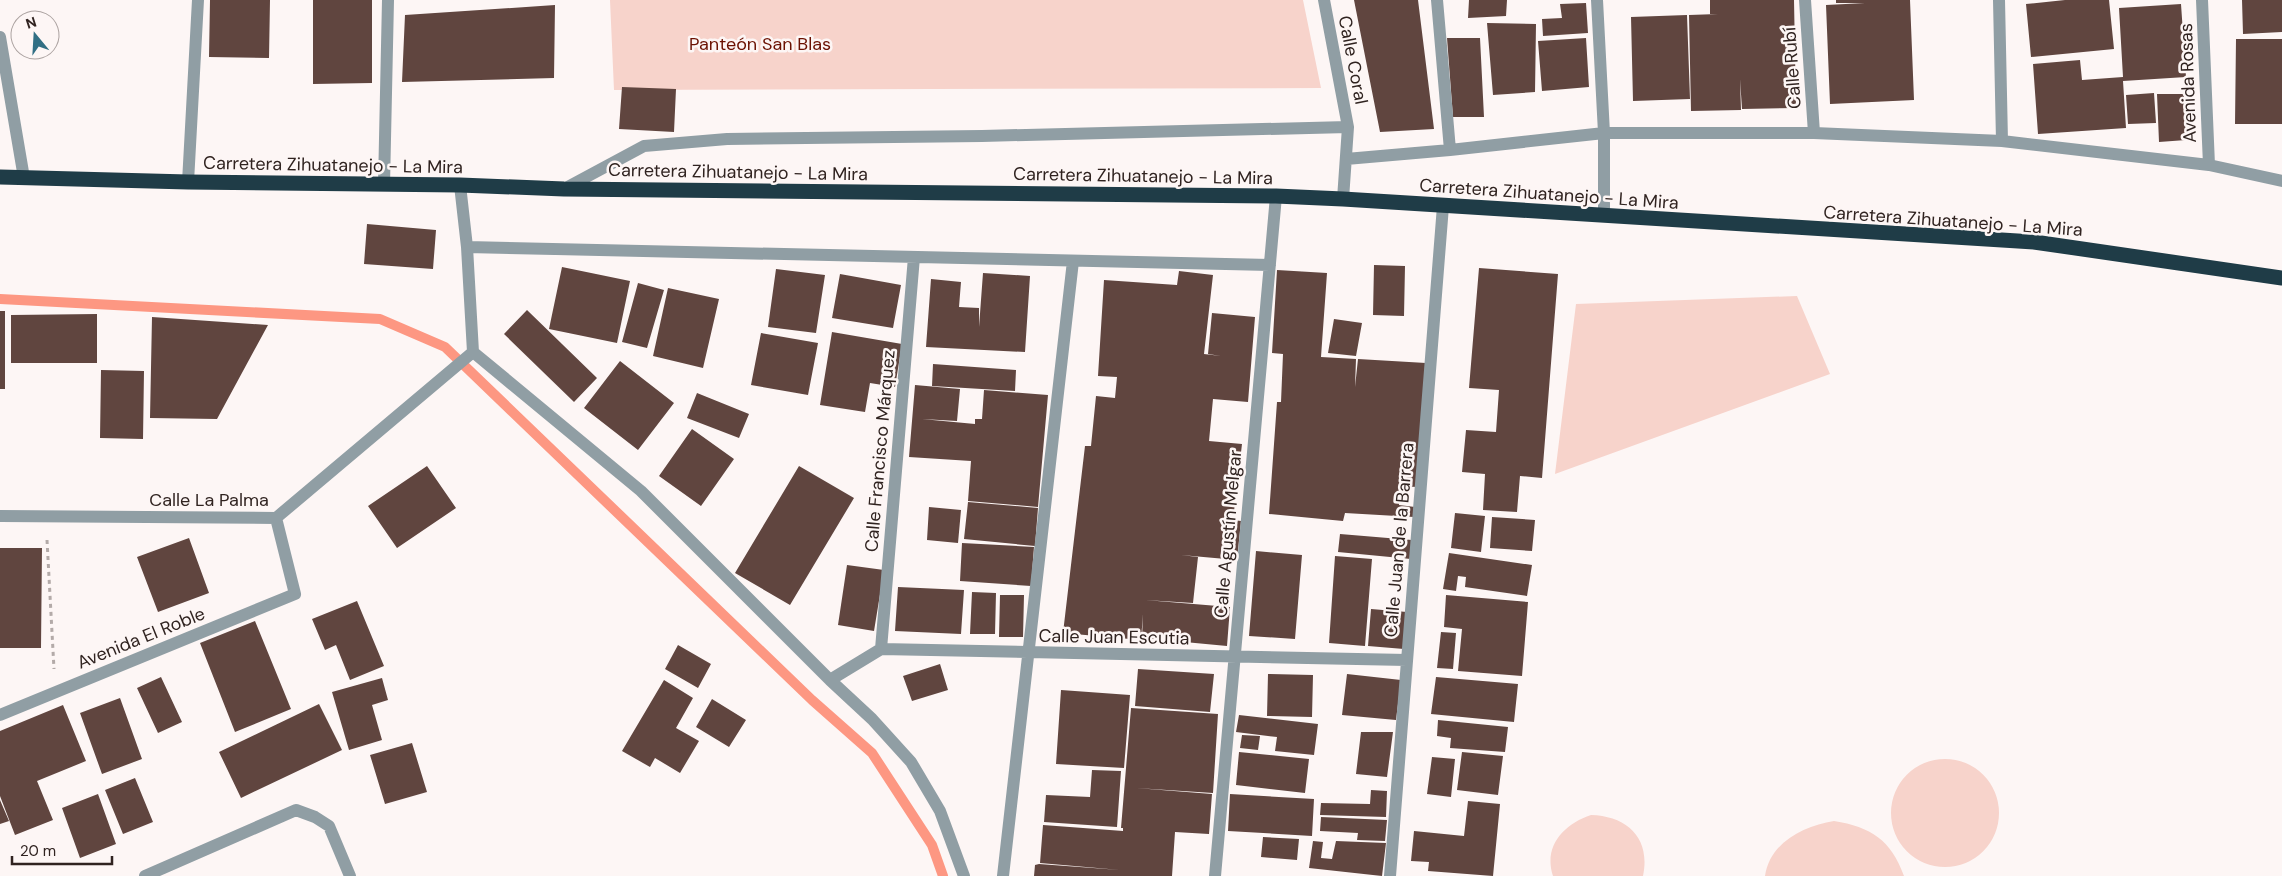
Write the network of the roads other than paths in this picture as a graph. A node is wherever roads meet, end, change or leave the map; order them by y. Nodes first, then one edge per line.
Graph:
1 (198, 0) edge
2 (388, 0) edge
3 (1324, 0) edge
4 (1437, 0) edge
5 (1598, 0) edge
6 (1805, 0) edge
7 (1999, 0) edge
8 (2202, 0) edge
9 (0, 37) edge
10 (4, 87) edge
11 (1348, 127) junction
12 (1604, 133) junction
13 (1814, 133) junction
14 (2002, 141) junction
15 (1450, 150) junction
16 (1346, 159) junction
17 (2209, 165) junction
18 (0, 178) edge
19 (24, 178) junction
20 (188, 182) junction
21 (2282, 182) edge
22 (384, 185) junction
23 (460, 185) junction
24 (564, 189) junction
25 (1276, 196) junction
26 (1343, 199) junction
27 (1443, 206) junction
28 (1604, 216) junction
29 (467, 248) junction
30 (914, 257) junction
31 (1073, 261) junction
32 (1270, 265) junction
33 (2282, 278) edge
34 (472, 353) junction
35 (0, 516) edge
36 (276, 518) junction
37 (881, 648) junction
38 (1028, 652) junction
39 (1234, 657) junction
40 (1407, 660) junction
41 (830, 680) junction
42 (0, 715) edge
43 (145, 876) edge
44 (350, 876) edge
45 (964, 876) edge
46 (1003, 876) edge
47 (1215, 876) edge
48 (1390, 876) edge

1 - 20 street
2 - 22 street
3 - 11 street, Calle Coral
4 - 15 street
5 - 12 street
6 - 13 street, Calle Rubí
7 - 14 street
8 - 17 street, Avenida Rosas
9 - 10 street
10 - 19 street
11 - 16 street, Calle Coral
11 - 24 street
12 - 13 street
12 - 15 street
12 - 28 street
13 - 14 street
14 - 17 street
15 - 16 street
16 - 26 street, Calle Coral
17 - 21 street
18 - 19 highway, Carretera Zihuatanejo - La Mira
19 - 20 highway, Carretera Zihuatanejo - La Mira
20 - 22 highway, Carretera Zihuatanejo - La Mira
22 - 23 highway, Carretera Zihuatanejo - La Mira
23 - 24 highway, Carretera Zihuatanejo - La Mira
23 - 29 street
24 - 25 highway, Carretera Zihuatanejo - La Mira
25 - 26 highway, Carretera Zihuatanejo - La Mira
25 - 32 street, Calle Agustín Melgar
26 - 27 highway, Carretera Zihuatanejo - La Mira
27 - 28 highway, Carretera Zihuatanejo - La Mira
27 - 40 street, Calle Juan de la Barrera
28 - 33 highway, Carretera Zihuatanejo - La Mira
29 - 30 street
29 - 34 street
30 - 31 street
30 - 37 street, Calle Francisco Márquez
31 - 32 street
31 - 38 street
32 - 39 street, Calle Agustín Melgar
34 - 36 street, Calle La Palma
34 - 41 street
35 - 36 street, Calle La Palma
36 - 42 street, Avenida El Roble
37 - 38 street, Calle Juan Escutia
37 - 41 street
38 - 39 street, Calle Juan Escutia
38 - 46 street
39 - 40 street, Calle Juan Escutia
39 - 47 street, Calle Agustín Melgar
40 - 48 street, Calle Juan de la Barrera
41 - 45 street
43 - 44 street

